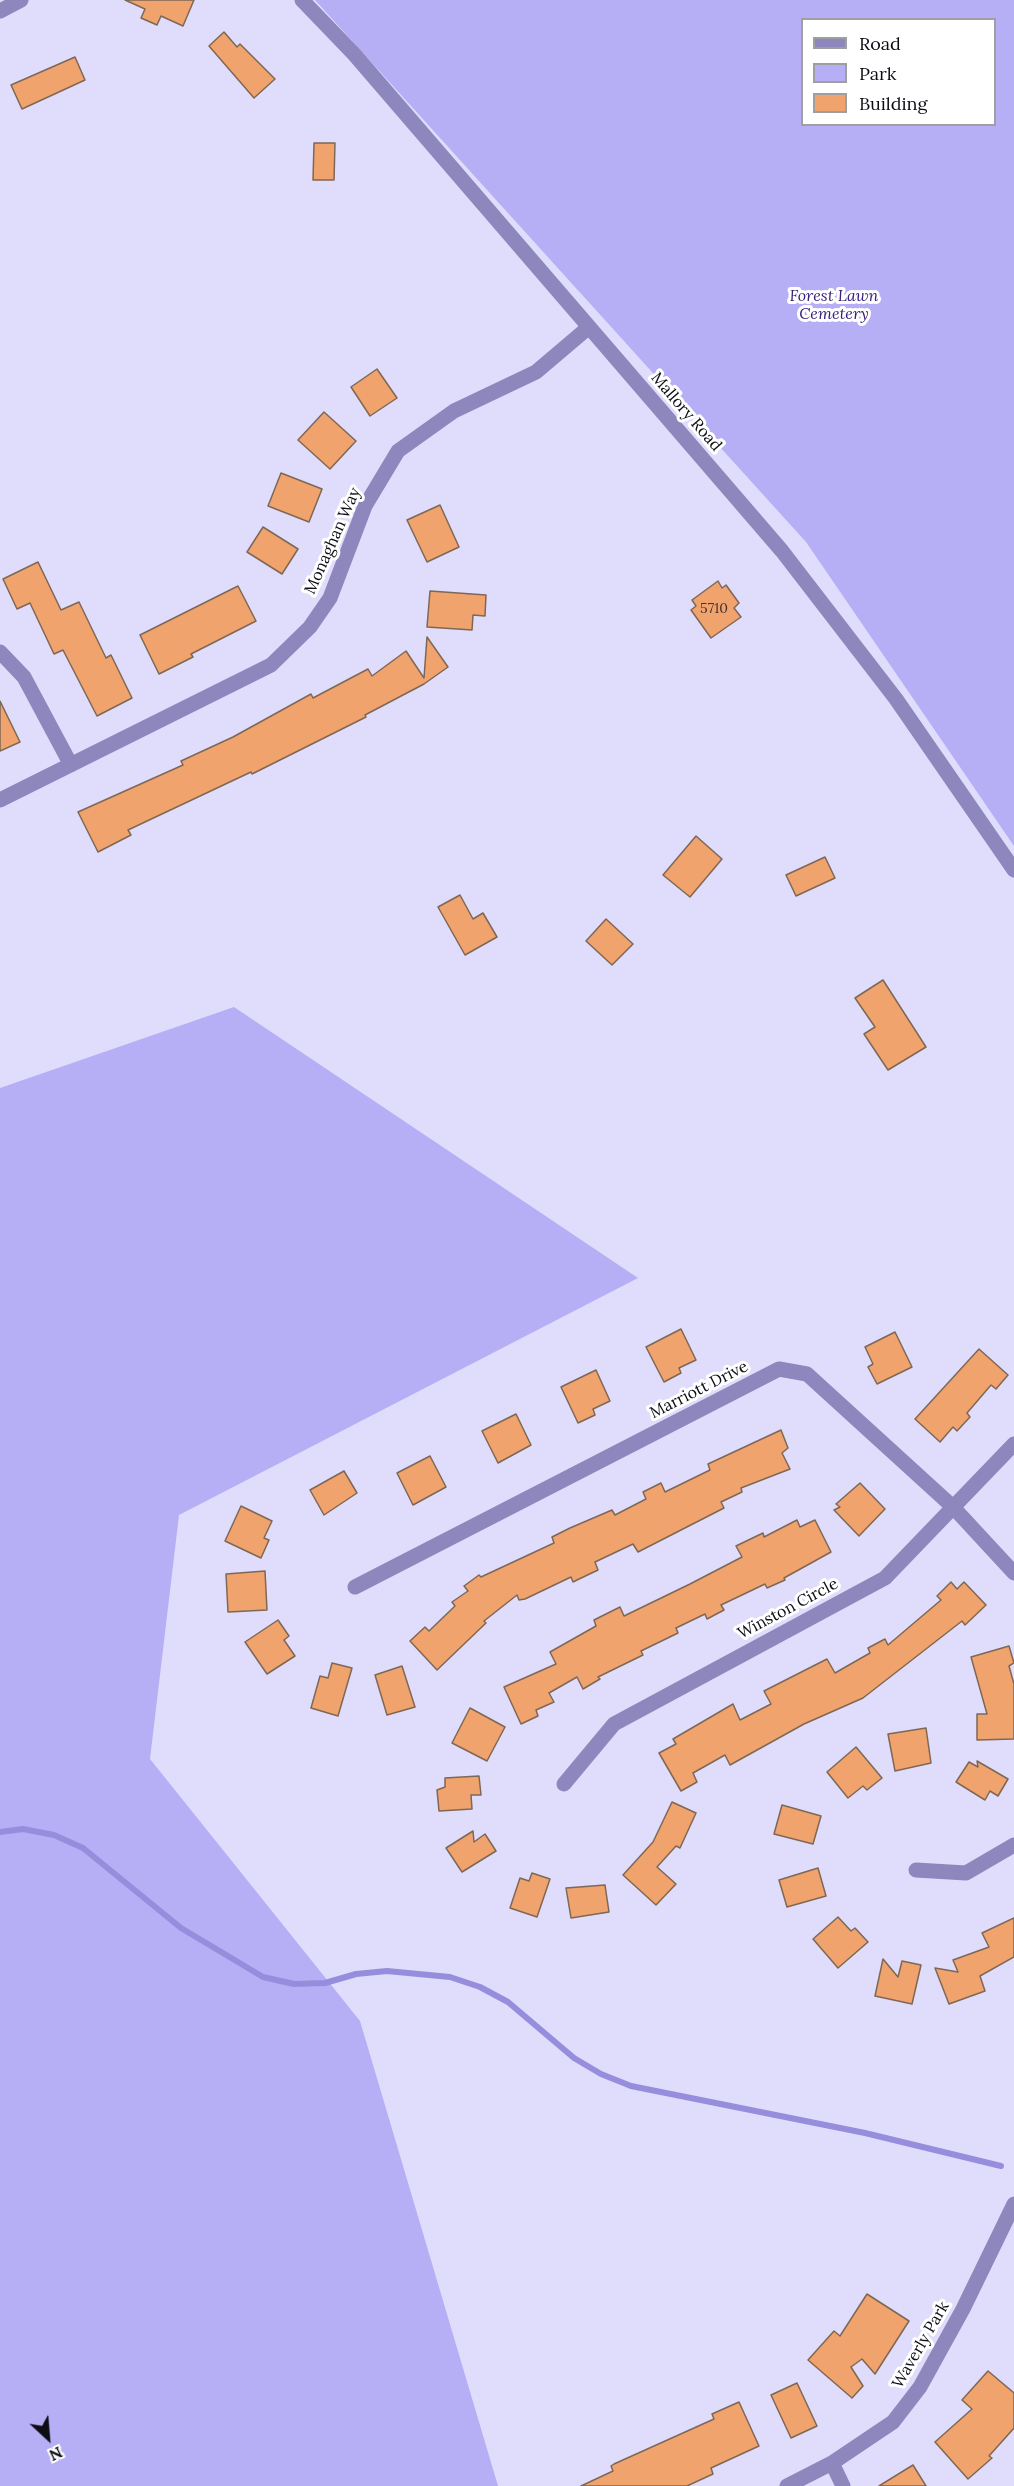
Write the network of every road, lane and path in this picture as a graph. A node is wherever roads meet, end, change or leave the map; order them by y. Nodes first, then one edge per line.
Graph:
1 (21, 0) edge
2 (302, 0) edge
3 (0, 11) edge
4 (589, 327) junction
5 (0, 652) edge
6 (71, 765) junction
7 (0, 800) edge
8 (1014, 870) edge
9 (1014, 1444) edge
10 (953, 1507) junction
11 (1014, 1573) edge
12 (355, 1587) dead end
13 (564, 1784) dead end
14 (1014, 1845) edge
15 (916, 1870) dead end
16 (1014, 2204) edge
17 (832, 2463) junction
18 (787, 2486) edge
19 (843, 2486) edge

1 - 3 street
2 - 4 street, Mallory Road
4 - 6 street, Monaghan Way
4 - 8 street, Mallory Road
5 - 6 street
6 - 7 street, Monaghan Way
9 - 10 street, Winston Circle
10 - 11 street, Marriott Drive
10 - 12 street, Marriott Drive
10 - 13 street, Winston Circle
14 - 15 street
16 - 17 street, Waverly Park
17 - 18 street, Waverly Park
17 - 19 street

